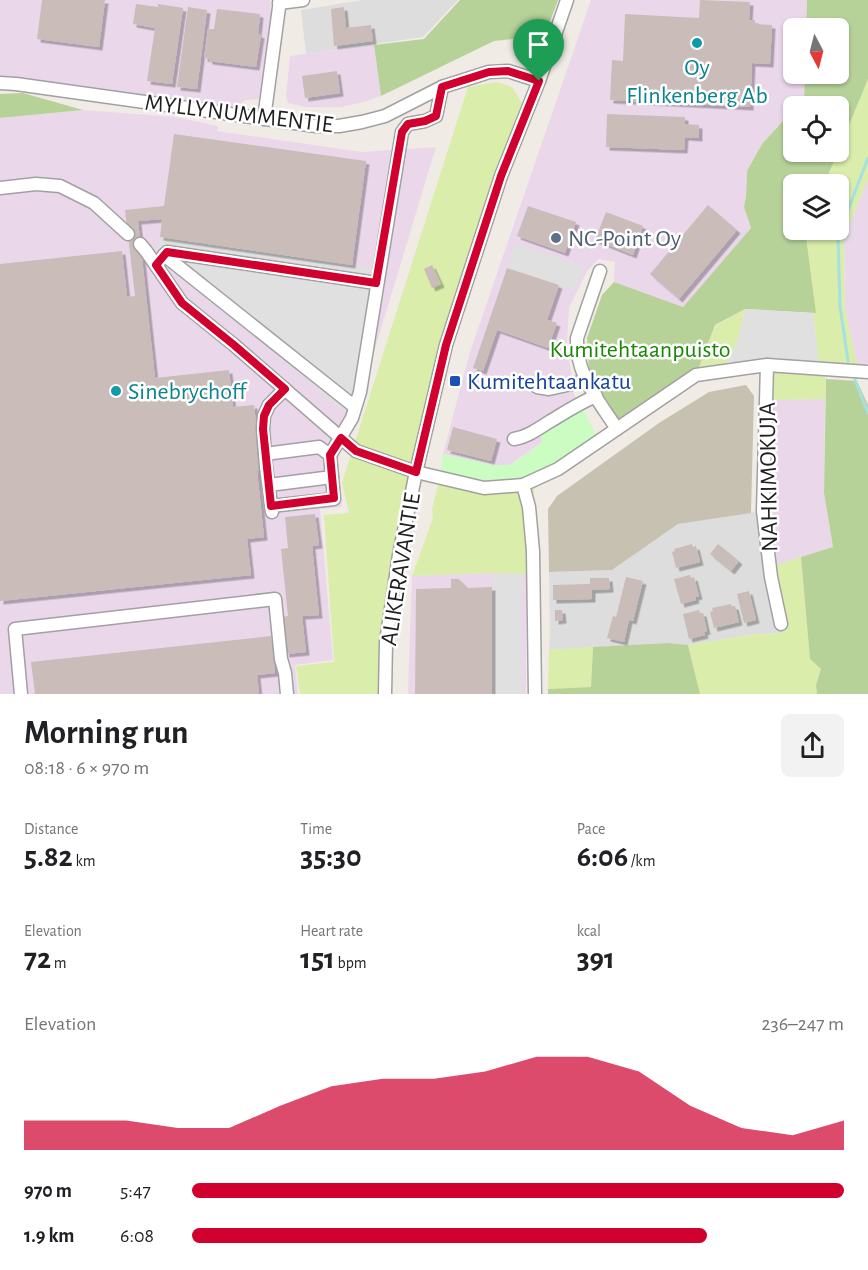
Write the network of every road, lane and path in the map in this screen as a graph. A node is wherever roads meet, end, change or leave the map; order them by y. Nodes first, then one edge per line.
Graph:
1 (303, 0) edge
2 (567, 0) edge
3 (279, 2) edge
4 (539, 81) junction
5 (0, 83) edge
6 (442, 87) junction
7 (264, 119) junction
8 (0, 188) edge
9 (128, 234) dead end
10 (140, 244) dead end
11 (160, 260) junction
12 (600, 270) dead end
13 (376, 283) junction
14 (767, 364) junction
15 (868, 372) edge
16 (585, 381) junction
17 (537, 387) dead end
18 (285, 389) junction
19 (596, 396) junction
20 (355, 407) junction
21 (617, 429) junction
22 (341, 438) junction
23 (514, 439) dead end
24 (265, 454) junction
25 (330, 455) junction
26 (416, 472) junction
27 (332, 477) junction
28 (268, 485) junction
29 (524, 485) junction
30 (781, 624) dead end
31 (21, 694) edge
32 (288, 694) edge
33 (385, 694) edge
34 (535, 694) edge

1 - 3 street
2 - 4 street, ALIKERAVANTIE
3 - 7 street
4 - 6 street, MYLLYNUMMENTIE
4 - 26 street, ALIKERAVANTIE
5 - 7 street, MYLLYNUMMENTIE
6 - 7 street, MYLLYNUMMENTIE
6 - 13 street
8 - 9 street
10 - 11 street
11 - 13 street
11 - 18 street
11 - 20 street
12 - 16 street
13 - 20 street
14 - 15 street
14 - 21 street
14 - 30 street, NAHKIMOKUJA
16 - 17 street
16 - 19 street
18 - 22 street
18 - 24 street
19 - 21 street
19 - 23 street
20 - 22 street
21 - 29 street
22 - 25 street
22 - 26 street
24 - 25 street
24 - 28 street
25 - 27 street
26 - 29 street
26 - 33 street, ALIKERAVANTIE
27 - 28 street
27 - 28 street
29 - 34 street
31 - 32 street

